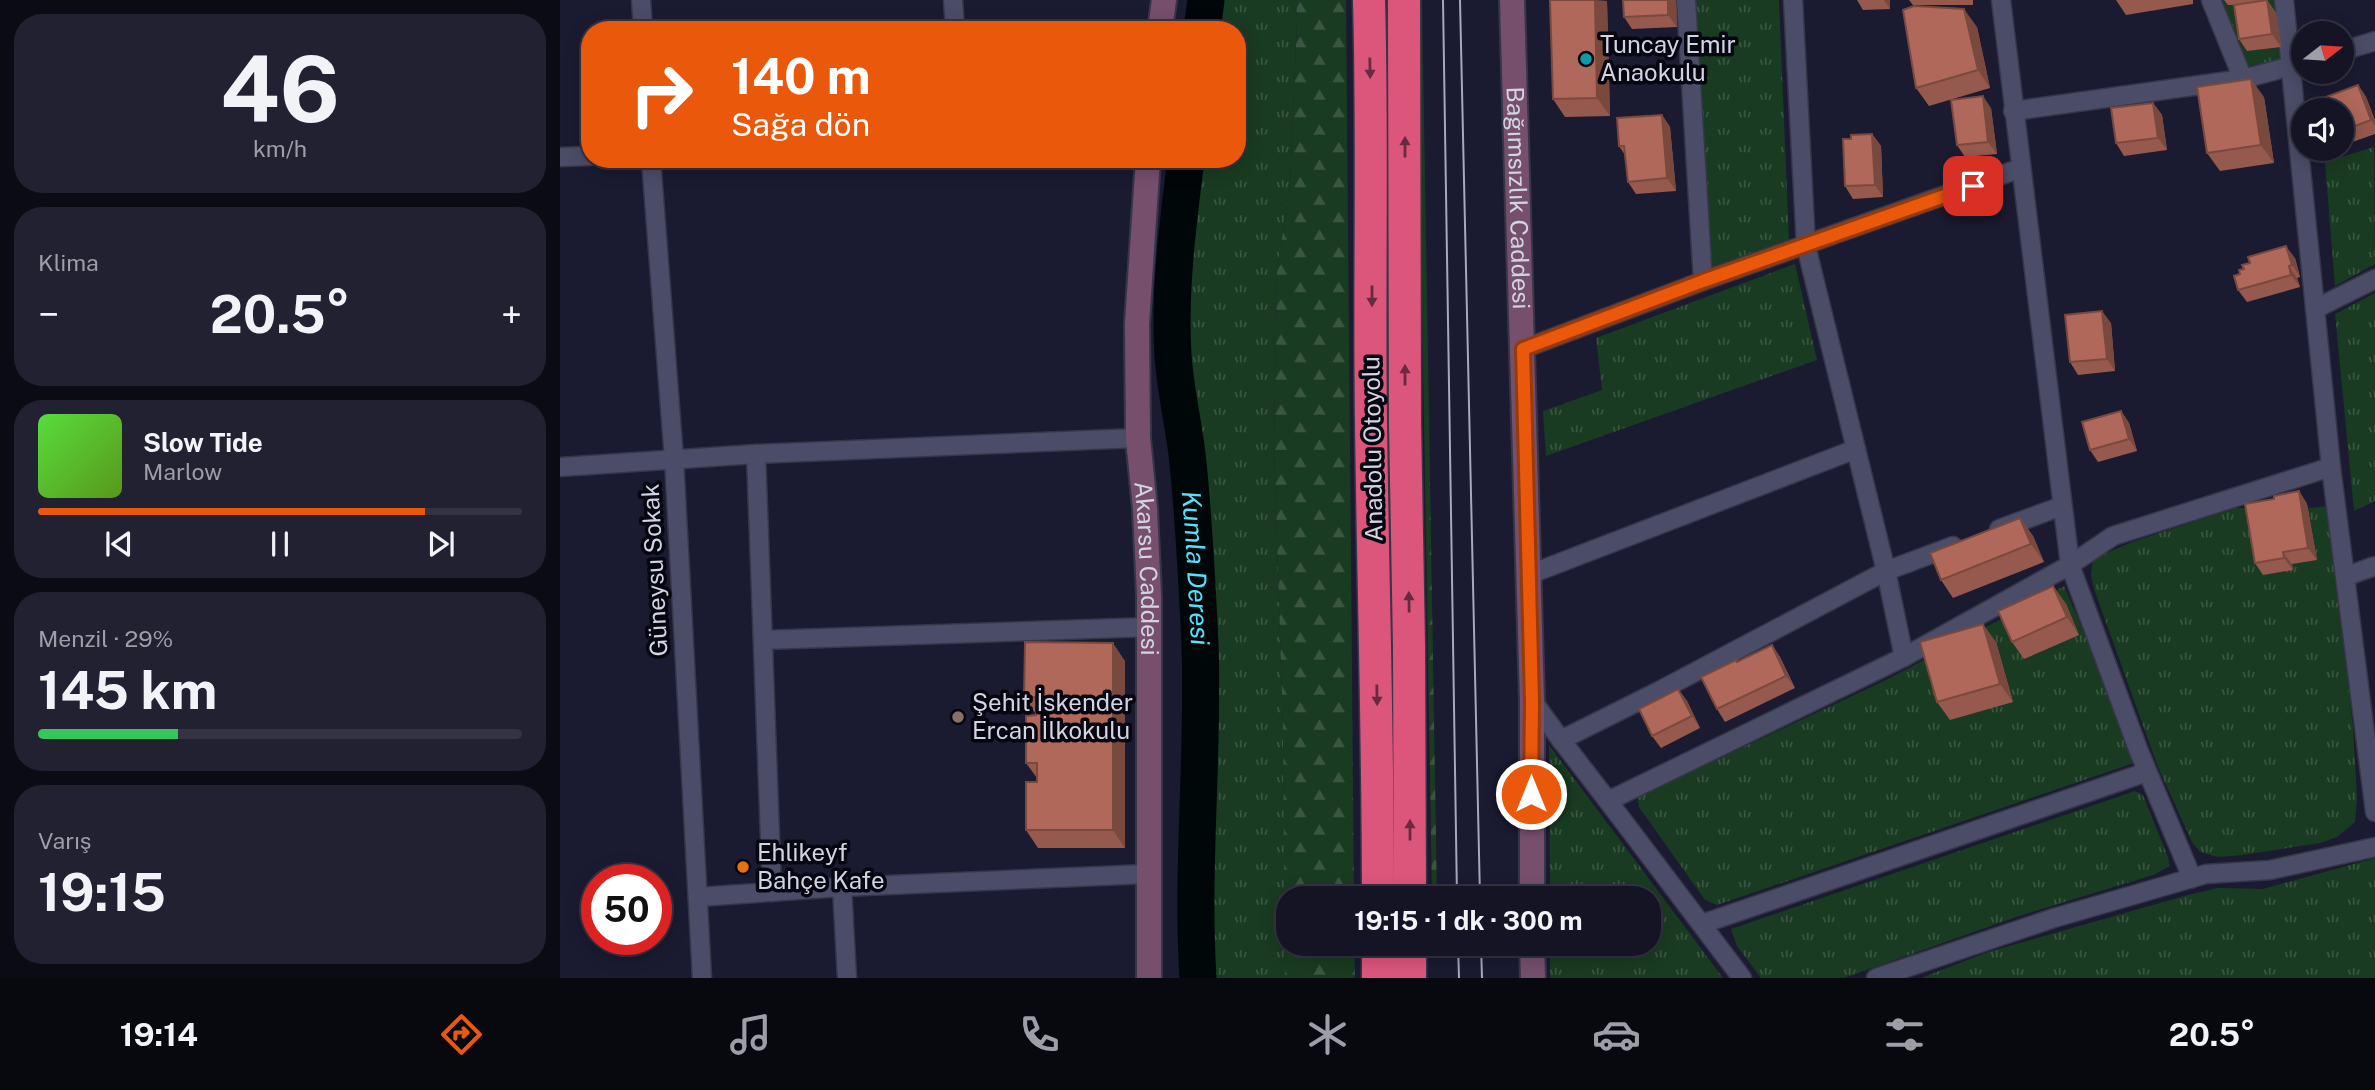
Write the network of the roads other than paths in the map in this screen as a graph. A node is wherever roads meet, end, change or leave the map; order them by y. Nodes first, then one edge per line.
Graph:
1 (641, 0) edge
2 (953, 0) edge
3 (1164, 0) edge
4 (1369, 0) edge
5 (1404, 0) edge
6 (1513, 0) edge
7 (1686, 0) edge
8 (1793, 0) edge
9 (2001, 0) edge
10 (2211, 0) edge
11 (2284, 0) edge
12 (642, 21) edge
13 (954, 21) edge
14 (1161, 21) edge
15 (2291, 38) edge
16 (2375, 41) edge
17 (2354, 47) edge
18 (2291, 67) edge
19 (2243, 79) junction
20 (2297, 84) edge
21 (2013, 111) junction
22 (581, 156) edge
23 (560, 157) edge
24 (652, 168) edge
25 (1148, 168) edge
26 (2021, 168) junction
27 (1805, 246) junction
28 (2375, 279) edge
29 (1703, 281) junction
30 (2315, 309) junction
31 (1523, 349) junction
32 (1138, 438) junction
33 (1856, 449) junction
34 (756, 454) junction
35 (674, 459) junction
36 (560, 467) edge
37 (2331, 467) junction
38 (2062, 506) junction
39 (2070, 565) junction
40 (2375, 565) edge
41 (1886, 571) junction
42 (1528, 575) junction
43 (2347, 576) junction
44 (1150, 627) junction
45 (763, 640) junction
46 (1904, 657) junction
47 (1532, 701) junction
48 (1561, 740) junction
49 (2147, 772) junction
50 (1608, 801) junction
51 (2375, 811) edge
52 (2375, 847) edge
53 (1148, 874) junction
54 (2192, 878) junction
55 (1378, 886) edge
56 (1410, 886) edge
57 (1532, 886) edge
58 (842, 887) junction
59 (772, 892) junction
60 (698, 897) junction
61 (1702, 925) junction
62 (1378, 956) edge
63 (1410, 956) edge
64 (1532, 956) edge
65 (702, 978) edge
66 (847, 978) edge
67 (1149, 978) edge
68 (1378, 978) edge
69 (1410, 978) edge
70 (1533, 978) edge
71 (1742, 978) edge
72 (1876, 978) edge

1 - 12 street
2 - 13 street
3 - 14 main road
4 -> 55 highway, Anadolu Otoyolu
56 -> 5 highway, Anadolu Otoyolu
6 - 31 main road, Bağımsızlık Caddesi
7 - 29 street
8 - 27 street
9 - 21 street
10 - 19 street
11 - 15 street
16 - 17 street
18 - 19 street
19 - 21 street
20 - 30 street
21 - 26 street
22 - 23 street
24 - 35 street, Güneysu Sokak
25 - 32 main road, Akarsu Caddesi
26 - 27 street
26 - 38 street
27 - 29 street
27 - 33 street
28 - 30 street
29 - 31 street
30 - 37 street
31 - 42 main road, Bağımsızlık Caddesi
32 - 34 street
32 - 44 main road, Akarsu Caddesi
33 - 41 street
33 - 42 street
34 - 35 street
34 - 45 street
35 - 36 street
35 - 60 street, Güneysu Sokak
37 - 39 street
37 - 43 street
38 - 39 street
38 - 41 street
39 - 46 street
39 - 49 street
40 - 43 street
41 - 46 street
41 - 48 street
42 - 47 main road, Bağımsızlık Caddesi
43 - 51 street
44 - 45 street
44 - 53 main road, Akarsu Caddesi
45 - 59 street
46 - 50 street
47 - 48 street
47 - 57 main road, Bağımsızlık Caddesi
48 - 50 street
49 - 54 street
49 - 61 street
50 - 61 street
52 - 54 street
53 - 58 street
53 - 67 main road, Akarsu Caddesi
54 - 72 street
58 - 59 street
58 - 66 street
59 - 60 street
60 - 65 street, Güneysu Sokak
61 - 71 street
62 - 68 highway
63 - 69 highway
64 - 70 main road

